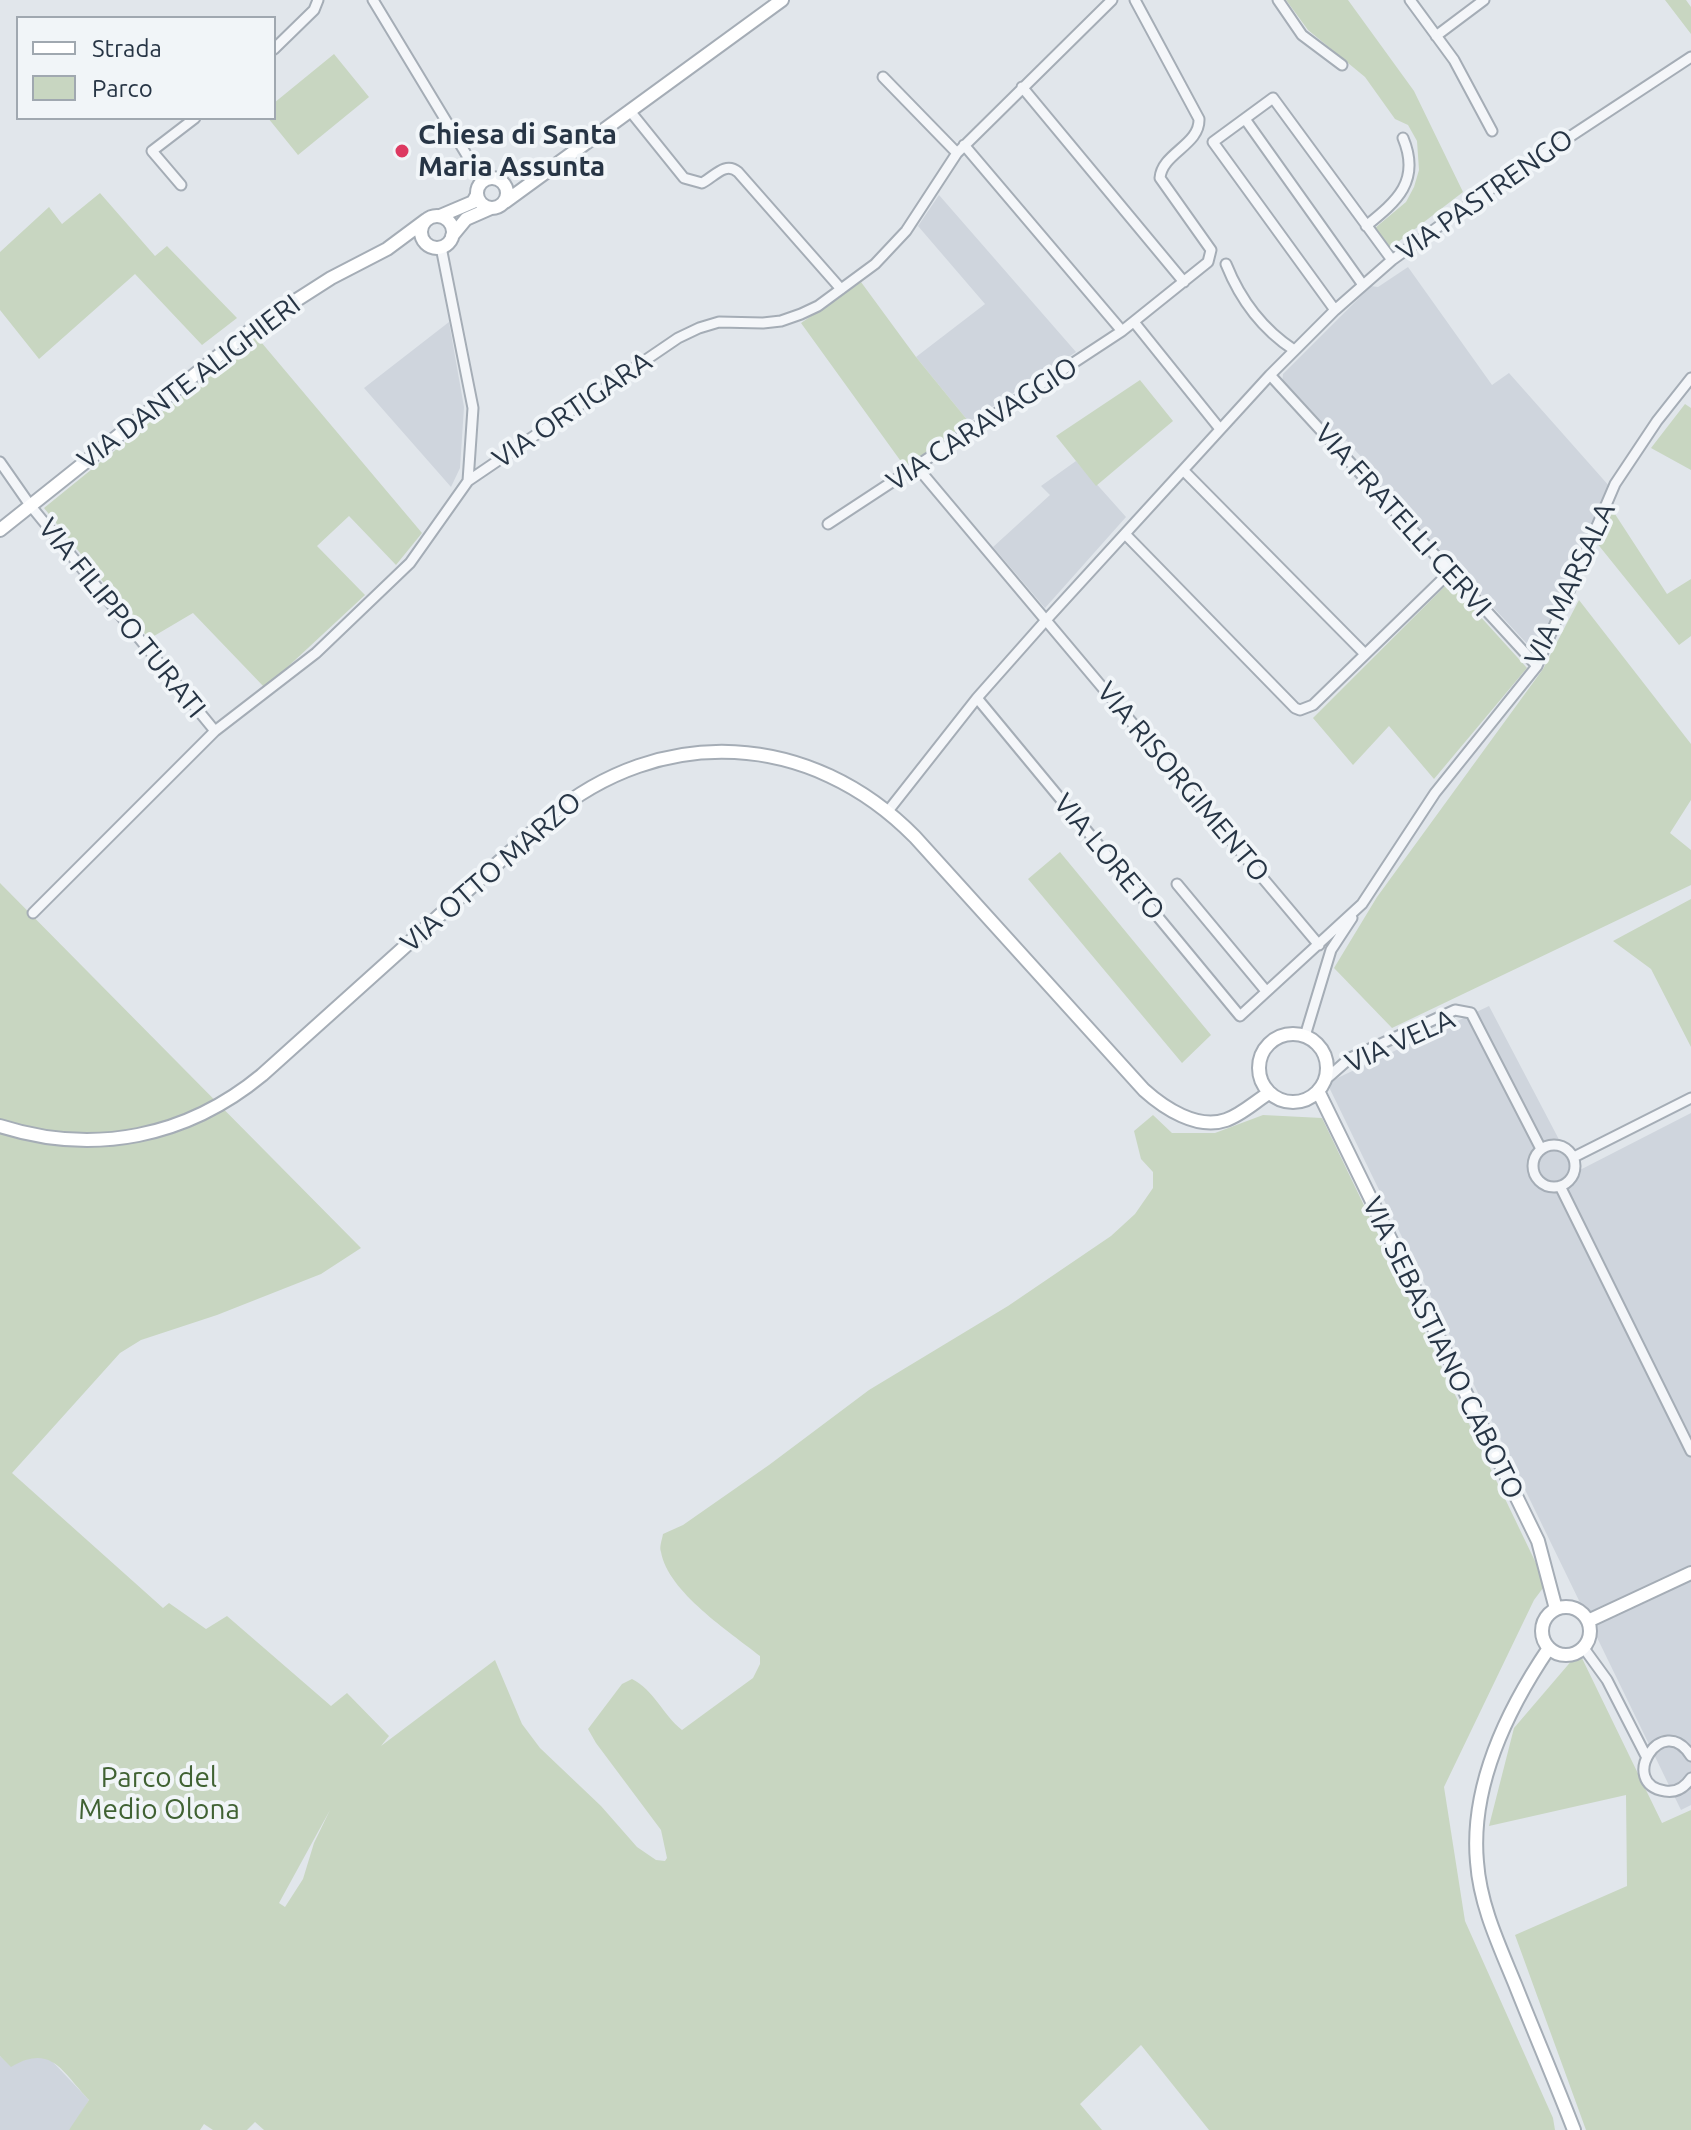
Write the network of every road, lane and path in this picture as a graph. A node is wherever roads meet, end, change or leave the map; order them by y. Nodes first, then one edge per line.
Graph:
1 (318, 0) edge
2 (373, 0) edge
3 (782, 0) edge
4 (1112, 0) edge
5 (1135, 0) edge
6 (1278, 0) edge
7 (1410, 0) edge
8 (1484, 0) edge
9 (1436, 36) junction
10 (276, 47) edge
11 (1691, 57) edge
12 (1342, 65) dead end
13 (883, 77) dead end
14 (1022, 87) junction
15 (630, 111) junction
16 (1245, 119) junction
17 (192, 120) edge
18 (1492, 131) dead end
19 (1403, 138) dead end
20 (961, 149) junction
21 (499, 180) junction
22 (530, 181) junction
23 (483, 182) junction
24 (181, 185) dead end
25 (477, 195) junction
26 (505, 202) junction
27 (491, 208) junction
28 (440, 216) junction
29 (426, 220) junction
30 (1366, 226) junction
31 (452, 236) junction
32 (426, 244) junction
33 (441, 247) junction
34 (387, 249) junction
35 (1392, 260) junction
36 (1226, 264) dead end
37 (1184, 282) junction
38 (1363, 285) junction
39 (841, 289) junction
40 (1335, 310) junction
41 (1134, 322) junction
42 (1122, 331) junction
43 (1294, 350) junction
44 (1270, 375) junction
45 (1691, 378) edge
46 (1220, 429) junction
47 (0, 462) edge
48 (917, 467) junction
49 (1184, 471) junction
50 (468, 481) junction
51 (30, 505) junction
52 (828, 524) dead end
53 (0, 530) edge
54 (1125, 534) junction
55 (1450, 572) junction
56 (1047, 619) junction
57 (1364, 653) junction
58 (1537, 666) junction
59 (977, 698) junction
60 (215, 731) junction
61 (888, 811) junction
62 (1177, 884) dead end
63 (1362, 904) junction
64 (33, 913) dead end
65 (1319, 945) junction
66 (1266, 991) junction
67 (1240, 1016) joint
68 (1305, 1036) junction
69 (1321, 1086) junction
70 (1269, 1093) junction
71 (1691, 1098) edge
72 (0, 1126) edge
73 (1541, 1149) junction
74 (1574, 1157) junction
75 (1560, 1186) junction
76 (1691, 1451) edge
77 (1691, 1573) edge
78 (1556, 1609) junction
79 (1588, 1621) junction
80 (1583, 1647) junction
81 (1549, 1648) junction
82 (1646, 1756) junction
83 (1691, 1756) edge
84 (1690, 1781) edge
85 (1574, 2130) edge

1 - 10 street
2 - 23 street
3 - 15 street
4 - 14 street, VIA ORTIGARA
5 - 37 street, VIA CARAVAGGIO
6 - 12 street
7 - 9 street
8 - 9 street
9 - 18 street
11 - 35 street, VIA PASTRENGO
13 - 20 street
14 - 20 street, VIA ORTIGARA
14 - 37 street
15 - 22 street
15 - 39 street
16 - 30 street
16 - 38 street
16 - 40 street
17 - 24 street
19 - 30 street
20 - 39 street, VIA ORTIGARA
20 - 42 street
21 - 22 street
21 - 23 street
21 - 26 street
22 - 26 street
23 - 25 street
25 - 27 street
25 - 28 street, VIA DANTE ALIGHIERI
26 - 27 street
27 - 31 street
28 - 29 street, VIA DANTE ALIGHIERI
28 - 31 street
29 - 32 street
29 - 34 street, VIA DANTE ALIGHIERI
30 - 35 street
31 - 33 street
32 - 33 street, VIA DANTE ALIGHIERI
32 - 34 street, VIA DANTE ALIGHIERI
33 - 50 street
34 - 51 street, VIA DANTE ALIGHIERI
35 - 38 street, VIA PASTRENGO
36 - 43 street
37 - 41 street, VIA CARAVAGGIO
38 - 40 street, VIA PASTRENGO
39 - 50 street, VIA ORTIGARA
40 - 43 street, VIA PASTRENGO
41 - 42 street, VIA CARAVAGGIO
41 - 46 street
42 - 48 street, VIA CARAVAGGIO
43 - 44 street, VIA PASTRENGO
44 - 46 street, VIA PASTRENGO
44 - 55 street, VIA FRATELLI CERVI
45 - 58 street, VIA MARSALA
46 - 49 street, VIA PASTRENGO
47 - 51 street, VIA FILIPPO TURATI
48 - 52 street, VIA CARAVAGGIO
48 - 56 street, VIA RISORGIMENTO
49 - 54 street, VIA PASTRENGO
49 - 57 street
50 - 60 street, VIA ORTIGARA
51 - 53 street, VIA DANTE ALIGHIERI
51 - 60 street, VIA FILIPPO TURATI
54 - 56 street, VIA PASTRENGO
54 - 57 street
55 - 57 street
55 - 58 street, VIA FRATELLI CERVI
56 - 59 street, VIA PASTRENGO
56 - 65 street, VIA RISORGIMENTO
58 - 63 street, VIA MARSALA
59 - 61 street, VIA PASTRENGO
59 - 67 street, VIA LORETO
60 - 64 street, VIA ORTIGARA
61 - 70 street, VIA OTTO MARZO
61 - 72 street, VIA OTTO MARZO
62 - 66 street
63 - 65 street, VIA MARSALA
63 - 68 street, VIA MARSALA
65 - 66 street, VIA MARSALA
66 - 67 street, VIA MARSALA
68 - 69 street
68 - 70 street
69 - 70 street
69 - 73 street, VIA VELA
69 - 78 street, VIA SEBASTIANO CABOTO
71 - 74 street
73 - 74 street
73 - 75 street, VIA VELA
74 - 75 street
75 - 76 street, VIA VELA
77 - 79 street
78 - 79 street
78 - 81 street
79 - 80 street
80 - 81 street
80 - 82 street
81 - 85 street
82 - 83 street
82 - 84 street

